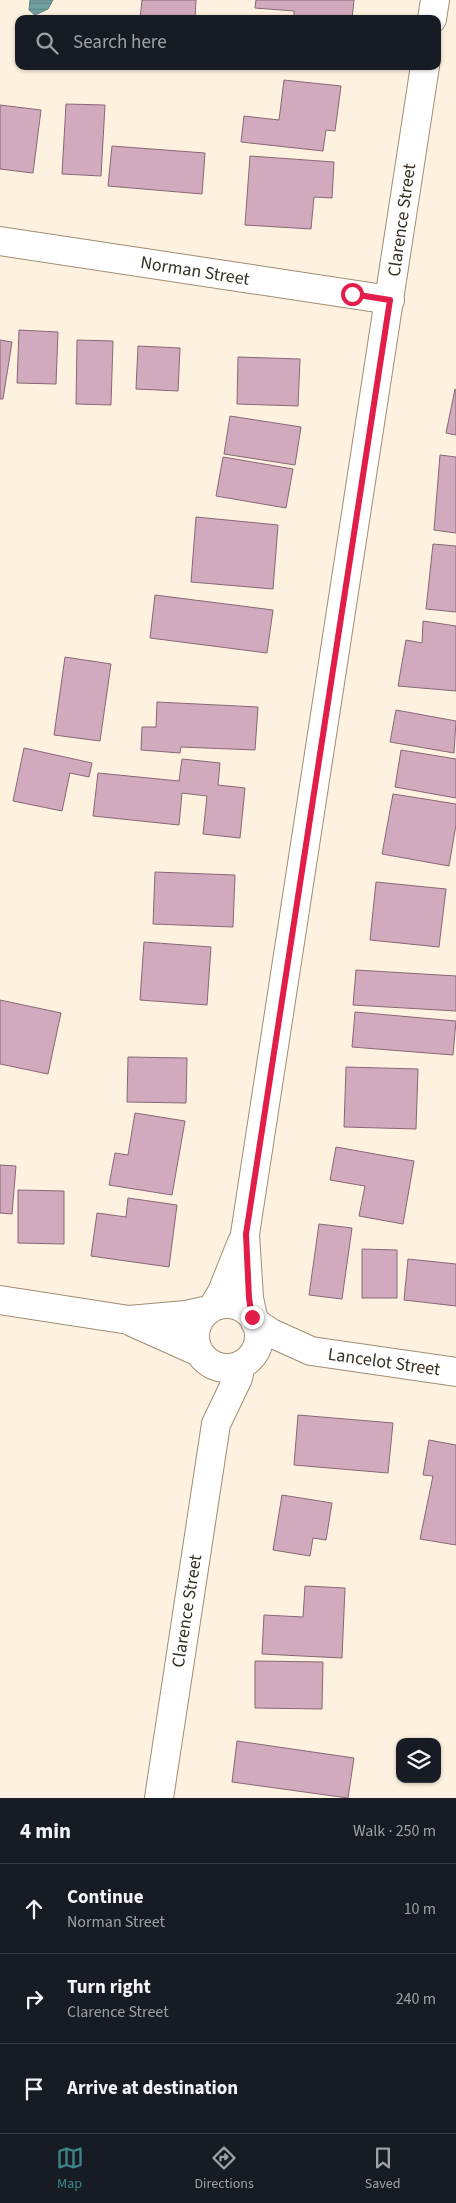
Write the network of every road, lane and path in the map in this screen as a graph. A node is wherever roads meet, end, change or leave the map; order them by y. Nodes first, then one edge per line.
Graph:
1 (435, 0) edge
2 (433, 15) edge
3 (424, 70) edge
4 (0, 241) edge
5 (390, 300) junction
6 (246, 1234) junction
7 (0, 1300) edge
8 (211, 1308) junction
9 (254, 1319) junction
10 (129, 1320) junction
11 (311, 1351) junction
12 (202, 1356) junction
13 (244, 1363) junction
14 (456, 1372) edge
15 (216, 1424) junction
16 (159, 1798) edge

1 - 2 street
3 - 5 street, Clarence Street
4 - 5 street, Norman Street
5 - 6 street, Clarence Street
6 - 8 street, Clarence Street
6 - 9 street, Clarence Street
7 - 10 street
8 - 9 street
8 - 10 street
8 - 12 street
9 - 11 street, Lancelot Street
9 - 13 street
10 - 12 street
11 - 13 street, Lancelot Street
11 - 14 street, Lancelot Street
12 - 13 street
12 - 15 street, Clarence Street
13 - 15 street, Clarence Street
15 - 16 street, Clarence Street

